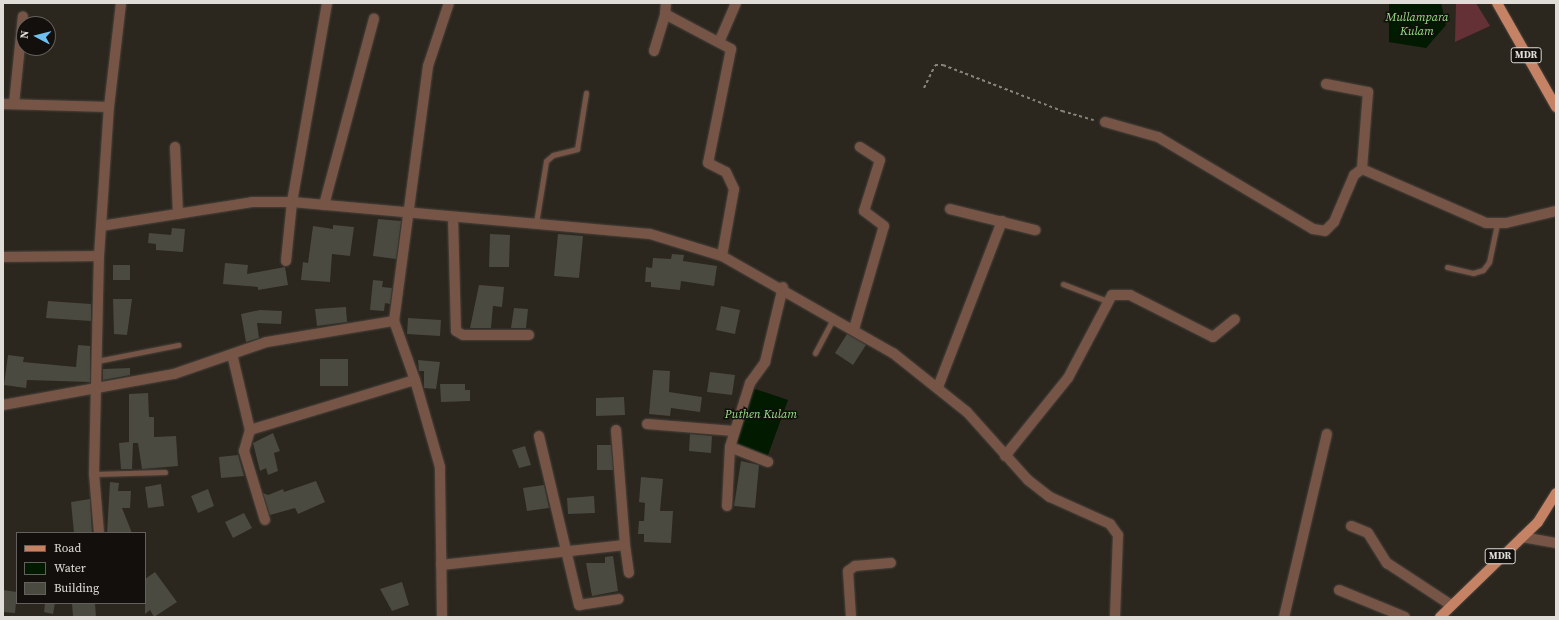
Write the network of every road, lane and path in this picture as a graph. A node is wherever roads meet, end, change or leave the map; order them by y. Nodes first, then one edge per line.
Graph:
1 (121, 3) edge
2 (327, 3) edge
3 (449, 3) edge
4 (666, 3) edge
5 (736, 3) edge
6 (1497, 3) edge
7 (665, 14) junction
8 (374, 19) dead end
9 (720, 40) junction
10 (654, 51) dead end
11 (19, 56) edge
12 (1326, 84) dead end
13 (924, 88) dead end
14 (586, 93) dead end
15 (3, 104) edge
16 (14, 104) junction
17 (108, 107) junction
18 (1556, 107) edge
19 (1105, 122) joint
20 (176, 147) dead end
21 (860, 147) dead end
22 (1362, 169) junction
23 (292, 202) junction
24 (324, 205) junction
25 (950, 209) dead end
26 (1556, 211) edge
27 (178, 214) junction
28 (409, 214) junction
29 (453, 217) junction
30 (1002, 221) junction
31 (536, 223) junction
32 (1497, 224) junction
33 (102, 226) junction
34 (1035, 230) dead end
35 (99, 256) junction
36 (722, 256) junction
37 (3, 257) edge
38 (286, 262) dead end
39 (1447, 267) dead end
40 (1063, 284) dead end
41 (783, 287) junction
42 (1107, 301) junction
43 (834, 317) junction
44 (1235, 319) dead end
45 (394, 321) junction
46 (854, 329) junction
47 (529, 335) dead end
48 (178, 345) dead end
49 (815, 353) dead end
50 (232, 354) junction
51 (97, 361) junction
52 (415, 380) junction
53 (938, 387) junction
54 (97, 390) junction
55 (3, 405) edge
56 (647, 424) dead end
57 (250, 430) junction
58 (616, 430) dead end
59 (734, 431) junction
60 (1328, 434) dead end
61 (539, 436) dead end
62 (730, 447) junction
63 (1005, 456) junction
64 (768, 462) dead end
65 (165, 472) dead end
66 (94, 474) junction
67 (1556, 493) edge
68 (727, 506) dead end
69 (265, 520) dead end
70 (1351, 526) dead end
71 (99, 532) edge
72 (1522, 537) junction
73 (1556, 543) edge
74 (625, 545) junction
75 (568, 552) junction
76 (891, 563) dead end
77 (441, 565) junction
78 (629, 573) dead end
79 (1339, 590) dead end
80 (619, 599) dead end
81 (1451, 605) junction
82 (442, 617) edge
83 (851, 617) edge
84 (1115, 617) edge
85 (1284, 617) edge
86 (1405, 617) edge
87 (1440, 617) edge

1 - 17 street
2 - 23 street
3 - 28 street
4 - 7 street
5 - 9 street
6 - 18 main road, MDR
7 - 9 street
7 - 10 street
8 - 24 street
9 - 36 street
11 - 16 street
12 - 22 street
13 - 19 path
14 - 31 lane
15 - 16 street
16 - 17 street
17 - 33 street
19 - 22 street
20 - 27 street
21 - 46 street
22 - 32 street
23 - 24 street
23 - 27 street
23 - 38 street
24 - 28 street
25 - 30 street
26 - 32 street
27 - 33 street
28 - 29 street
28 - 45 street
29 - 31 street
29 - 47 street
30 - 34 street
30 - 53 street
31 - 36 street
32 - 39 lane
33 - 35 street
35 - 37 street
35 - 51 street
36 - 41 street
40 - 42 lane
41 - 43 street
41 - 59 street
42 - 44 street
42 - 63 street
43 - 46 street
43 - 49 lane
45 - 50 street
45 - 52 street
46 - 53 street
48 - 51 lane
50 - 54 street
50 - 57 street
51 - 54 street
52 - 57 street
52 - 77 street
53 - 63 street
54 - 55 street
54 - 66 street
56 - 59 street
57 - 69 street
58 - 74 street
59 - 62 street
60 - 85 street
61 - 75 street
62 - 64 street
62 - 68 street
63 - 84 street
65 - 66 lane
66 - 71 street
67 - 72 main road, MDR
70 - 81 street
72 - 73 street
72 - 81 main road, MDR
74 - 75 street
74 - 78 street
75 - 77 street
75 - 80 street
76 - 83 street
77 - 82 street
79 - 86 street
81 - 87 main road, MDR

